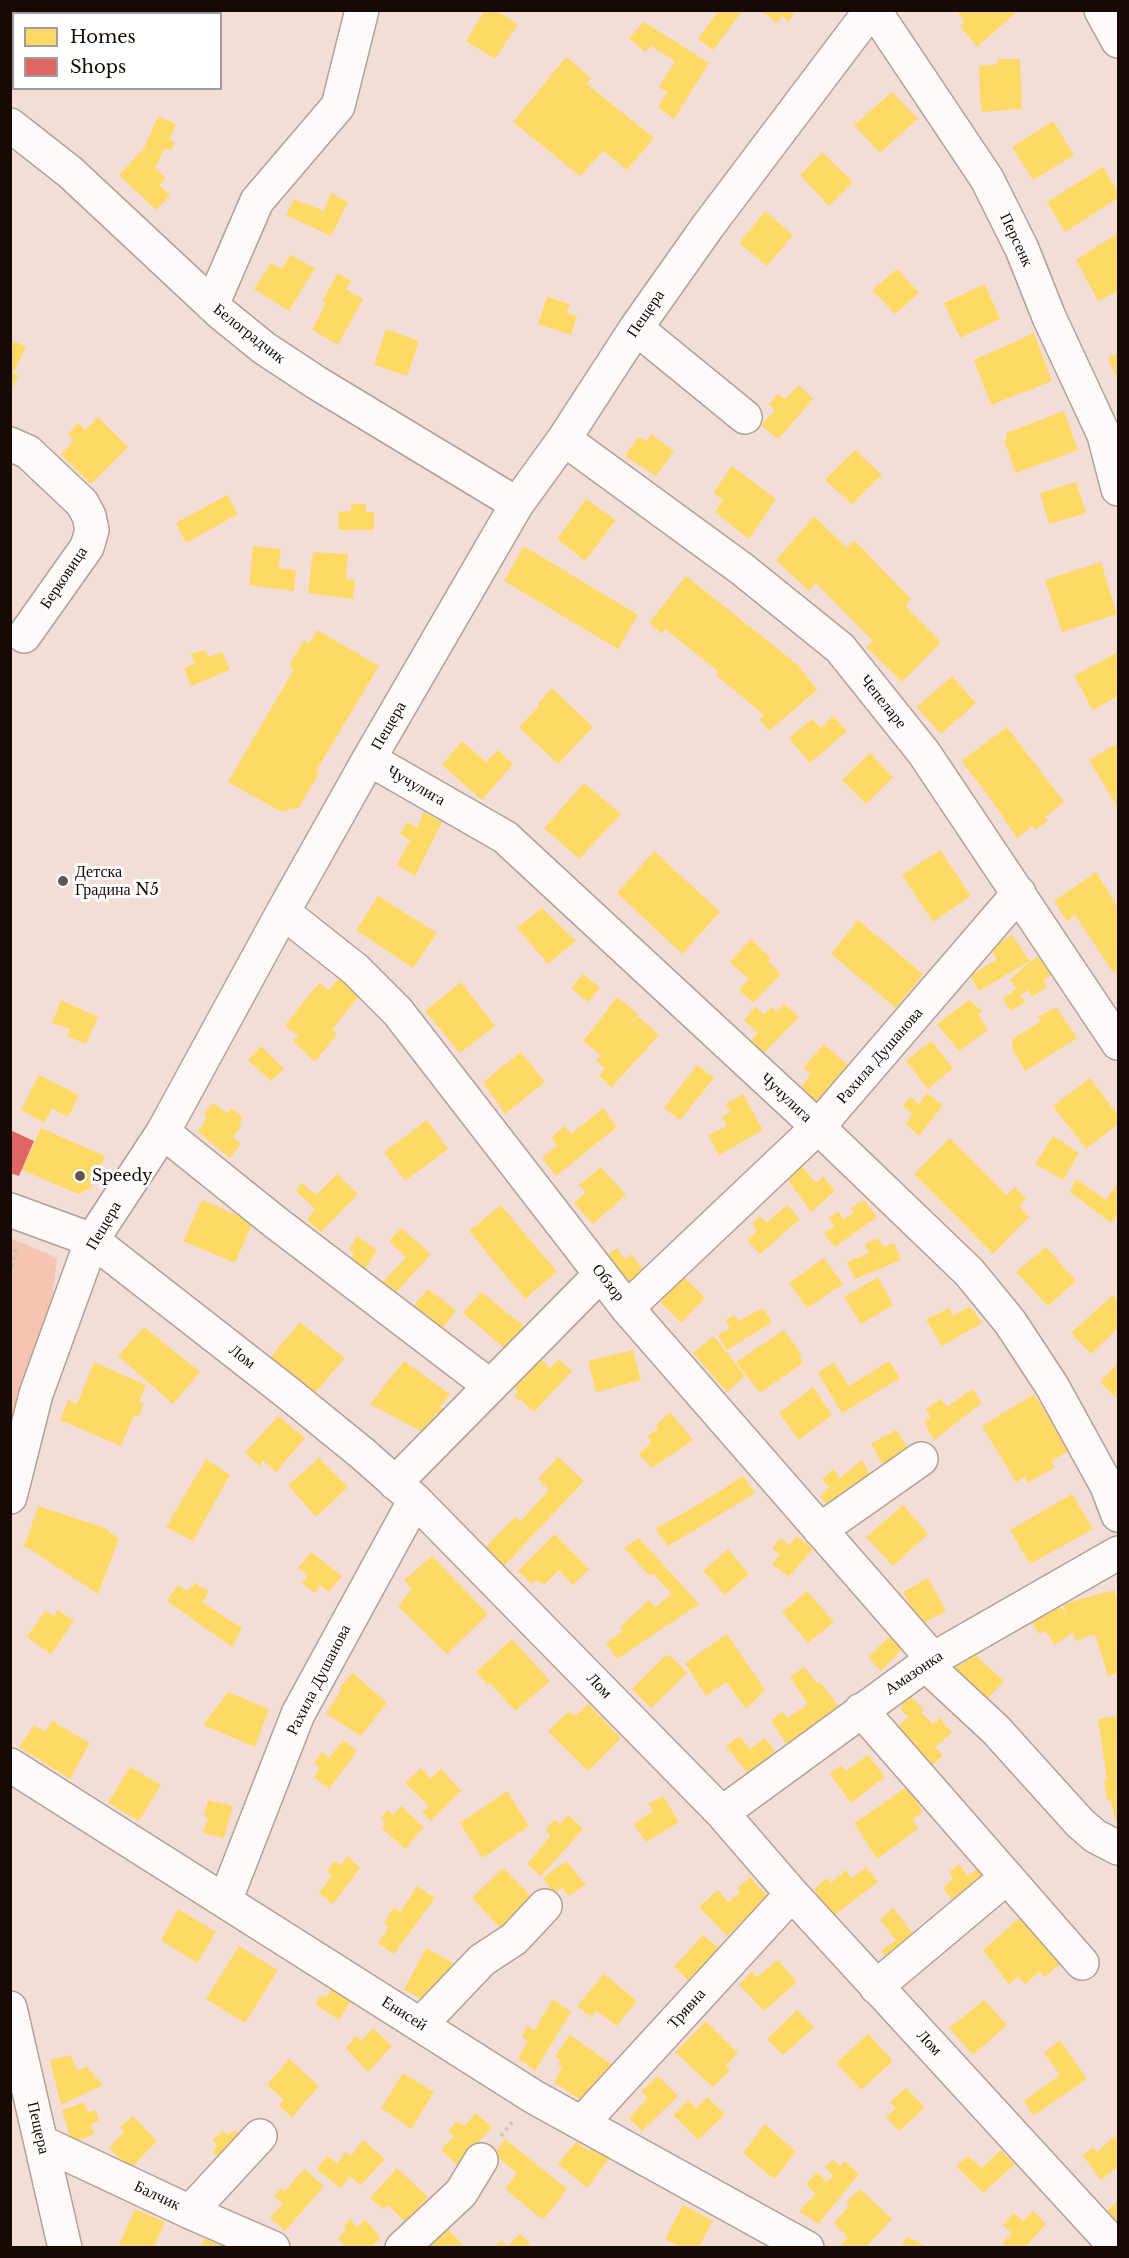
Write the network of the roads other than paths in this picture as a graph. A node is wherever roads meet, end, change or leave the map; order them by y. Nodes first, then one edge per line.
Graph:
1 (362, 10) edge
2 (1101, 10) edge
3 (866, 13) edge
4 (1119, 41) edge
5 (10, 125) edge
6 (212, 305) junction
7 (636, 328) junction
8 (745, 417) dead end
9 (564, 439) junction
10 (10, 444) edge
11 (1119, 489) edge
12 (517, 504) junction
13 (24, 636) dead end
14 (369, 759) junction
15 (1019, 893) junction
16 (283, 912) junction
17 (1119, 1043) edge
18 (818, 1127) junction
19 (163, 1132) junction
20 (10, 1209) edge
21 (92, 1240) junction
22 (600, 1275) junction
23 (627, 1308) junction
24 (490, 1386) junction
25 (921, 1459) dead end
26 (405, 1492) junction
27 (1115, 1492) edge
28 (10, 1497) edge
29 (820, 1530) junction
30 (1119, 1554) edge
31 (929, 1661) junction
32 (861, 1710) junction
33 (10, 1765) edge
34 (722, 1813) junction
35 (1119, 1848) edge
36 (1007, 1877) junction
37 (792, 1894) junction
38 (225, 1901) junction
39 (546, 1906) dead end
40 (1082, 1963) dead end
41 (876, 1987) junction
42 (10, 2008) edge
43 (421, 2024) junction
44 (582, 2123) junction
45 (260, 2136) dead end
46 (41, 2142) junction
47 (481, 2160) road end
48 (190, 2212) junction
49 (65, 2247) edge
50 (273, 2247) edge
51 (402, 2247) edge
52 (807, 2247) edge
53 (1117, 2247) edge

1 - 6 street
2 - 4 street
3 - 7 street, Пещера
3 - 11 street, Персенк
5 - 6 street, Белоградчик
6 - 12 street, Белоградчик
7 - 8 street
7 - 9 street, Пещера
9 - 12 street, Пещера
9 - 15 street, Чепеларе
10 - 13 street, Берковица
12 - 14 street, Пещера
14 - 16 street, Пещера
14 - 18 street, Чучулига
15 - 17 street, Чепеларе
15 - 18 street, Рахила Душанова
16 - 19 street, Пещера
16 - 22 street, Обзор
18 - 23 street, Рахила Душанова
18 - 27 street, Чучулига
19 - 21 street, Пещера
19 - 24 street
20 - 21 street, Лом
21 - 26 street, Лом
21 - 28 street, Пещера
22 - 23 street, Обзор
22 - 24 street, Рахила Душанова
23 - 29 street, Обзор
24 - 26 street, Рахила Душанова
25 - 29 street
26 - 34 street, Лом
26 - 38 street, Рахила Душанова
29 - 31 street, Обзор
30 - 31 street, Амазонка
31 - 32 street, Амазонка
31 - 35 street, Обзор
32 - 34 street, Амазонка
32 - 36 street
33 - 38 street, Енисей
34 - 37 street, Лом
36 - 40 street
36 - 41 street
37 - 41 street, Лом
37 - 44 street, Трявна
38 - 43 street, Енисей
39 - 43 street
41 - 53 street, Лом
42 - 46 street, Пещера
43 - 44 street, Енисей
44 - 52 street, Енисей
45 - 48 street
46 - 48 street, Балчик
46 - 49 street, Пещера
47 - 51 street
48 - 50 street, Балчик

